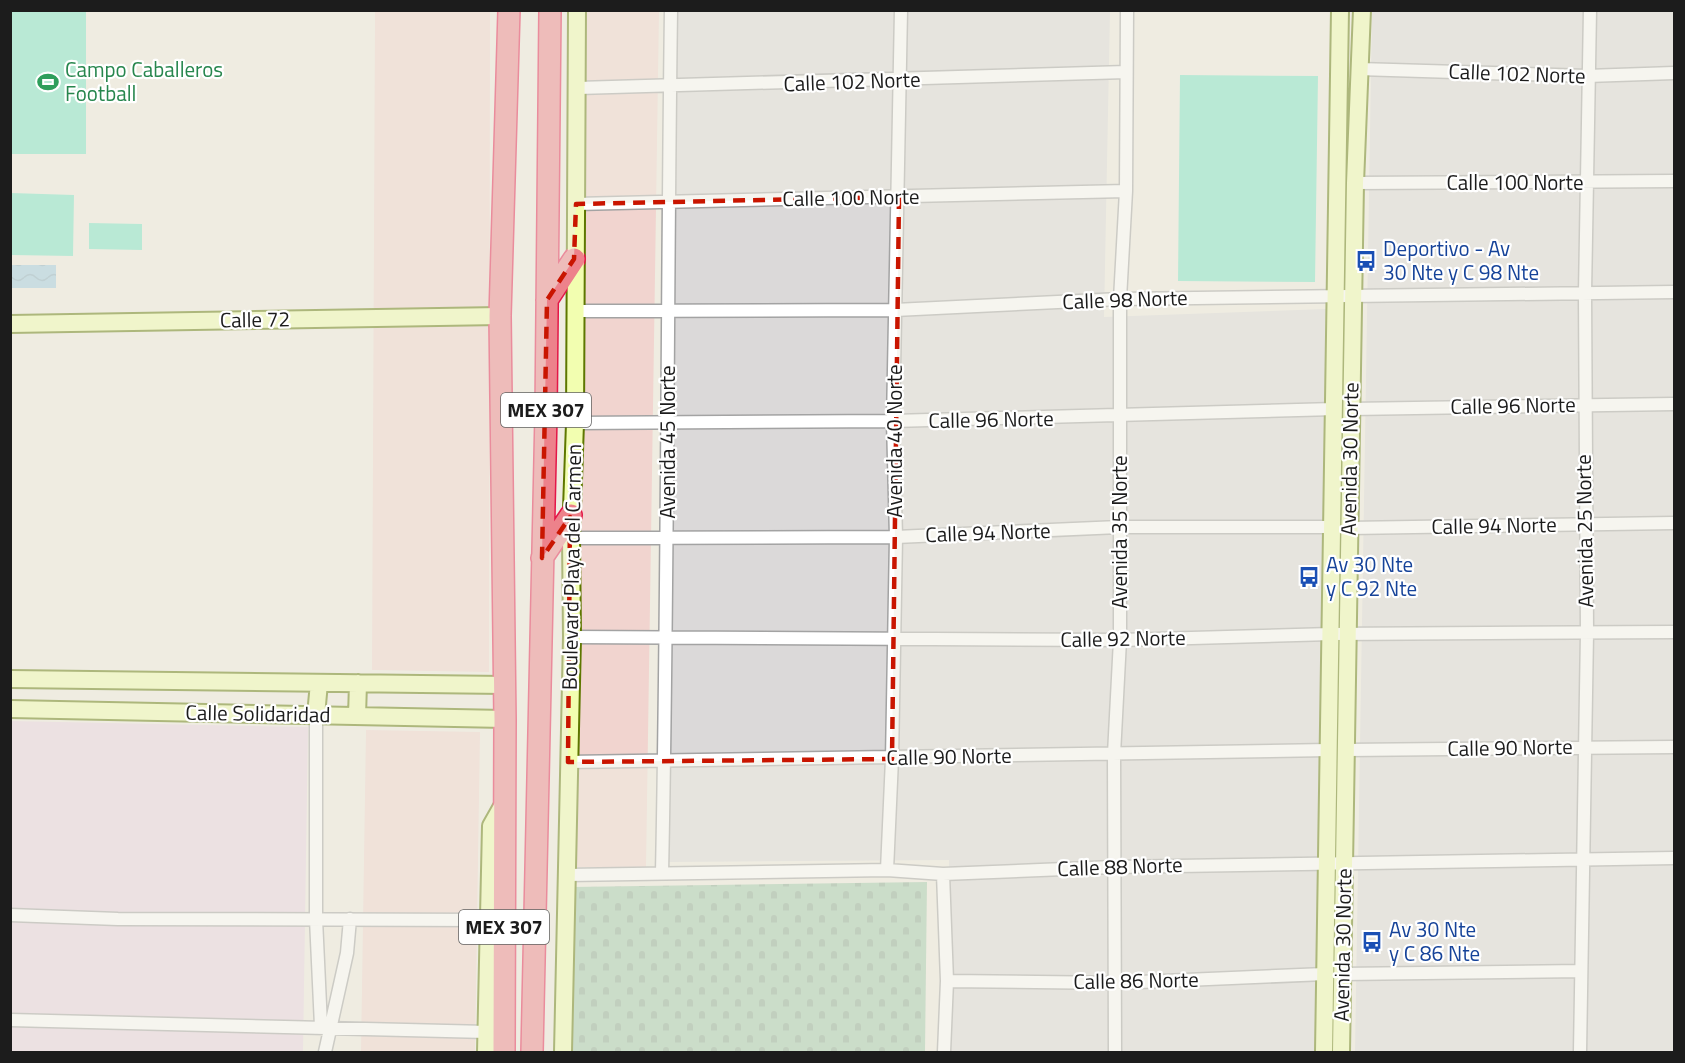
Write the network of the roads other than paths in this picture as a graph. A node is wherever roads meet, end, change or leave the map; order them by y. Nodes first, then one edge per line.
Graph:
1 (509, 10) edge
2 (550, 10) edge
3 (577, 10) edge
4 (671, 10) edge
5 (901, 10) edge
6 (1127, 10) edge
7 (1340, 10) edge
8 (1362, 10) edge
9 (1590, 10) edge
10 (1359, 69) junction
11 (1126, 72) junction
12 (1674, 74) edge
13 (1587, 76) junction
14 (899, 81) junction
15 (670, 86) junction
16 (578, 88) junction
17 (1674, 182) edge
18 (1354, 183) junction
19 (1588, 183) junction
20 (1126, 191) junction
21 (899, 197) junction
22 (671, 201) junction
23 (576, 204) junction
24 (574, 259) junction
25 (1674, 292) edge
26 (1585, 293) junction
27 (1344, 297) junction
28 (1120, 299) junction
29 (547, 300) junction
30 (667, 310) junction
31 (895, 310) junction
32 (576, 311) junction
33 (500, 316) junction
34 (10, 324) edge
35 (1674, 404) edge
36 (1585, 405) junction
37 (1343, 409) junction
38 (1120, 417) junction
39 (893, 421) junction
40 (575, 423) junction
41 (666, 424) junction
42 (572, 515) junction
43 (1674, 523) edge
44 (1584, 525) junction
45 (1119, 527) junction
46 (1341, 528) junction
47 (896, 537) junction
48 (571, 538) junction
49 (669, 538) junction
50 (542, 558) junction
51 (1674, 632) edge
52 (1587, 633) junction
53 (1331, 634) junction
54 (1348, 634) junction
55 (572, 638) junction
56 (665, 639) junction
57 (893, 639) junction
58 (1120, 640) junction
59 (10, 679) edge
60 (319, 683) junction
61 (358, 683) junction
62 (505, 686) junction
63 (10, 709) edge
64 (316, 715) junction
65 (357, 716) junction
66 (505, 719) junction
67 (1674, 747) edge
68 (1585, 748) junction
69 (1338, 750) junction
70 (1114, 754) junction
71 (892, 759) junction
72 (664, 761) junction
73 (568, 762) junction
74 (504, 802) junction
75 (536, 809) junction
76 (1674, 858) edge
77 (1583, 859) junction
78 (1336, 863) junction
79 (1113, 867) junction
80 (887, 870) junction
81 (662, 873) junction
82 (944, 874) junction
83 (567, 875) junction
84 (10, 915) edge
85 (316, 919) junction
86 (350, 919) junction
87 (490, 920) junction
88 (1581, 971) junction
89 (1334, 974) junction
90 (947, 981) junction
91 (1116, 983) junction
92 (10, 1020) edge
93 (326, 1026) junction
94 (487, 1032) junction
95 (325, 1053) edge
96 (486, 1053) edge
97 (504, 1053) edge
98 (532, 1053) edge
99 (543, 1053) edge
100 (563, 1053) edge
101 (944, 1053) edge
102 (1115, 1053) edge
103 (1324, 1053) edge
104 (1341, 1053) edge
105 (1580, 1053) edge

1 - 33 highway, MEX 307
2 - 29 highway, MEX 307
3 - 16 main road, Boulevard Playa del Carmen
4 - 15 street, Avenida 45 Norte
5 - 14 street, Avenida 40 Norte
6 - 11 street, Avenida 35 Norte
7 - 27 main road, Avenida 30 Norte
8 - 10 main road, Avenida 30 Norte
9 - 13 street, Avenida 25 Norte
10 - 13 street, Calle 102 Norte
10 - 18 main road, Avenida 30 Norte
11 - 14 street, Calle 102 Norte
11 - 20 street, Avenida 35 Norte
12 - 13 street, Calle 102 Norte
13 - 19 street, Avenida 25 Norte
14 - 15 street, Calle 102 Norte
14 - 21 street, Avenida 40 Norte
15 - 16 street, Calle 102 Norte
15 - 22 street, Avenida 45 Norte
16 - 23 main road, Boulevard Playa del Carmen
17 - 19 street, Calle 100 Norte
18 - 19 street, Calle 100 Norte
18 - 27 main road, Avenida 30 Norte
19 - 26 street, Avenida 25 Norte
20 - 21 street, Calle 100 Norte
20 - 28 street, Avenida 35 Norte
21 - 22 street, Calle 100 Norte
21 - 31 street, Avenida 40 Norte
22 - 23 street, Calle 100 Norte
22 - 30 street, Avenida 45 Norte
23 - 24 main road, Boulevard Playa del Carmen
24 - 29 highway
24 - 32 main road, Boulevard Playa del Carmen
25 - 26 street, Calle 98 Norte
26 - 27 street, Calle 98 Norte
26 - 36 street, Avenida 25 Norte
27 - 28 street, Calle 98 Norte
27 - 37 main road, Avenida 30 Norte
28 - 31 street, Calle 98 Norte
28 - 38 street, Avenida 35 Norte
29 - 50 highway, MEX 307
30 - 31 street, Calle 98 Norte
30 - 32 street, Calle 98 Norte
30 - 41 street, Avenida 45 Norte
31 - 39 street, Avenida 40 Norte
32 - 40 main road, Boulevard Playa del Carmen
33 - 34 main road, Calle 72
33 - 62 highway, MEX 307
35 - 36 street, Calle 96 Norte
36 - 37 street, Calle 96 Norte
36 - 44 street, Avenida 25 Norte
37 - 38 street, Calle 96 Norte
37 - 46 main road, Avenida 30 Norte
38 - 39 street, Calle 96 Norte
38 - 45 street, Avenida 35 Norte
39 - 41 street, Calle 96 Norte
39 - 47 street, Avenida 40 Norte
40 - 41 street, Calle 96 Norte
40 - 42 main road, Boulevard Playa del Carmen
41 - 49 street, Avenida 45 Norte
42 - 48 main road, Boulevard Playa del Carmen
42 - 50 highway
43 - 44 street, Calle 94 Norte
44 - 46 street, Calle 94 Norte
44 - 52 street, Avenida 25 Norte
45 - 46 street, Calle 94 Norte
45 - 47 street, Calle 94 Norte
45 - 58 street, Avenida 35 Norte
46 - 53 main road, Avenida 30 Norte
46 - 54 main road, Avenida 30 Norte
47 - 49 street, Calle 94 Norte
47 - 57 street, Avenida 40 Norte
48 - 49 street, Calle 94 Norte
48 - 55 main road, Boulevard Playa del Carmen
49 - 56 street, Avenida 45 Norte
50 - 75 highway, MEX 307
51 - 52 street, Calle 92 Norte
52 - 54 street, Calle 92 Norte
52 - 68 street, Avenida 25 Norte
53 - 54 street, Calle 92 Norte
53 - 58 street, Calle 92 Norte
53 - 69 main road, Avenida 30 Norte
54 - 69 main road, Avenida 30 Norte
55 - 56 street, Calle 92 Norte
55 - 73 main road, Boulevard Playa del Carmen
56 - 57 street, Calle 92 Norte
56 - 72 street, Avenida 45 Norte
57 - 58 street, Calle 92 Norte
57 - 71 street, Avenida 40 Norte
58 - 70 street, Avenida 35 Norte
59 - 60 main road, Calle Solidaridad
60 - 61 main road, Calle Solidaridad
60 - 64 main road
61 - 62 main road, Calle Solidaridad
61 - 65 main road
62 - 66 highway, MEX 307
63 - 64 main road, Calle Solidaridad
64 - 65 main road, Calle Solidaridad
64 - 85 street
65 - 66 main road, Calle Solidaridad
66 - 74 highway, MEX 307
67 - 68 street, Calle 90 Norte
68 - 69 street, Calle 90 Norte
68 - 77 street, Avenida 25 Norte
69 - 70 street, Calle 90 Norte
69 - 78 main road, Avenida 30 Norte
70 - 71 street, Calle 90 Norte
70 - 79 street, Avenida 35 Norte
71 - 72 street, Calle 90 Norte
71 - 80 street, Avenida 40 Norte
72 - 73 street, Calle 90 Norte
72 - 81 street, Avenida 45 Norte
73 - 83 main road, Boulevard Playa del Carmen
74 - 87 main road
74 - 97 highway, MEX 307
75 - 98 highway, MEX 307
75 - 99 highway
76 - 77 street, Calle 88 Norte
77 - 78 street, Calle 88 Norte
77 - 88 street, Avenida 25 Norte
78 - 79 street, Calle 88 Norte
78 - 89 main road, Avenida 30 Norte
79 - 82 street, Calle 88 Norte
79 - 91 street, Avenida 35 Norte
80 - 81 street, Calle 88 Norte
80 - 82 street, Calle 88 Norte
81 - 83 street, Calle 88 Norte
82 - 90 street
83 - 100 main road, Boulevard Playa del Carmen
84 - 85 street
85 - 86 street
85 - 93 street
86 - 87 street
86 - 93 street
87 - 94 main road
88 - 89 street, Calle 86 Norte
88 - 105 street, Avenida 25 Norte
89 - 91 street, Calle 86 Norte
89 - 103 main road, Avenida 30 Norte
89 - 104 main road, Avenida 30 Norte
90 - 91 street, Calle 86 Norte
90 - 101 street
91 - 102 street, Avenida 35 Norte
92 - 93 street
93 - 94 street
93 - 95 street
94 - 96 main road

